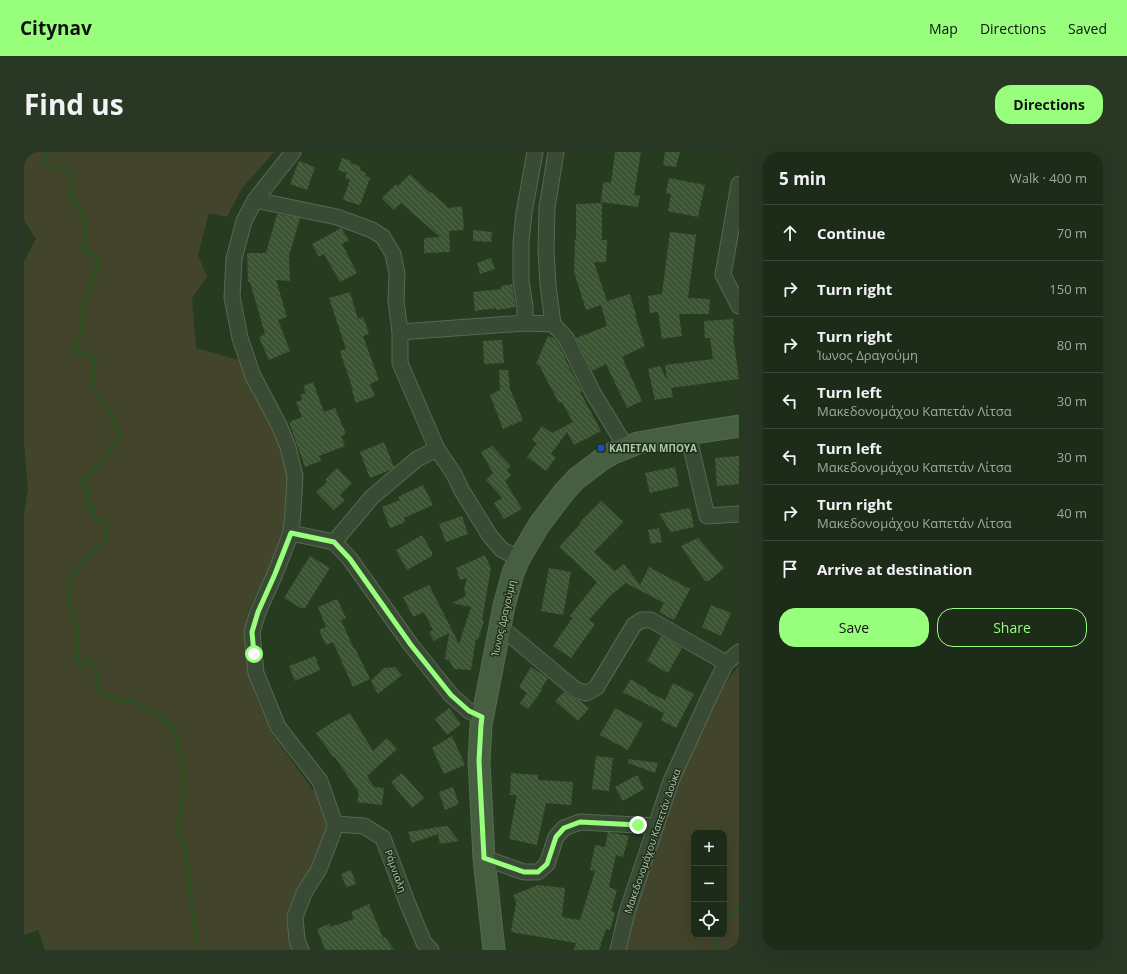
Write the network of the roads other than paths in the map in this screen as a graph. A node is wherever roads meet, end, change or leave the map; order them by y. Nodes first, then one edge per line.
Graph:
1 (293, 152) edge
2 (535, 152) edge
3 (556, 152) edge
4 (739, 184) edge
5 (255, 200) junction
6 (739, 306) edge
7 (525, 323) junction
8 (553, 324) junction
9 (400, 332) junction
10 (739, 426) edge
11 (688, 434) junction
12 (626, 447) junction
13 (437, 450) junction
14 (739, 514) edge
15 (291, 533) junction
16 (334, 542) junction
17 (519, 559) junction
18 (499, 629) junction
19 (739, 652) edge
20 (726, 662) junction
21 (482, 717) junction
22 (335, 824) junction
23 (656, 826) junction
24 (484, 858) junction
25 (301, 950) edge
26 (431, 950) edge
27 (494, 950) edge
28 (618, 950) edge

1 - 5 street
2 - 7 street
3 - 8 street
4 - 6 street
5 - 9 street
5 - 15 street
7 - 8 street
7 - 9 street
8 - 12 street
9 - 13 street
10 - 11 street, Ίωνος Δραγούμη
11 - 12 street, Ίωνος Δραγούμη
11 - 14 street
12 - 17 street, Ίωνος Δραγούμη
13 - 16 street
13 - 17 street
15 - 16 street
15 - 22 street
16 - 21 street
17 - 18 street, Ίωνος Δραγούμη
18 - 20 street
18 - 21 street, Ίωνος Δραγούμη
19 - 20 street, Μακεδονομάχου Καπετάν Δούκα
20 - 23 street, Μακεδονομάχου Καπετάν Δούκα
21 - 24 street, Ίωνος Δραγούμη
22 - 25 street
22 - 26 street, Ράμνιαλη
23 - 24 street
23 - 28 street, Μακεδονομάχου Καπετάν Δούκα
24 - 27 street, Ίωνος Δραγούμη

